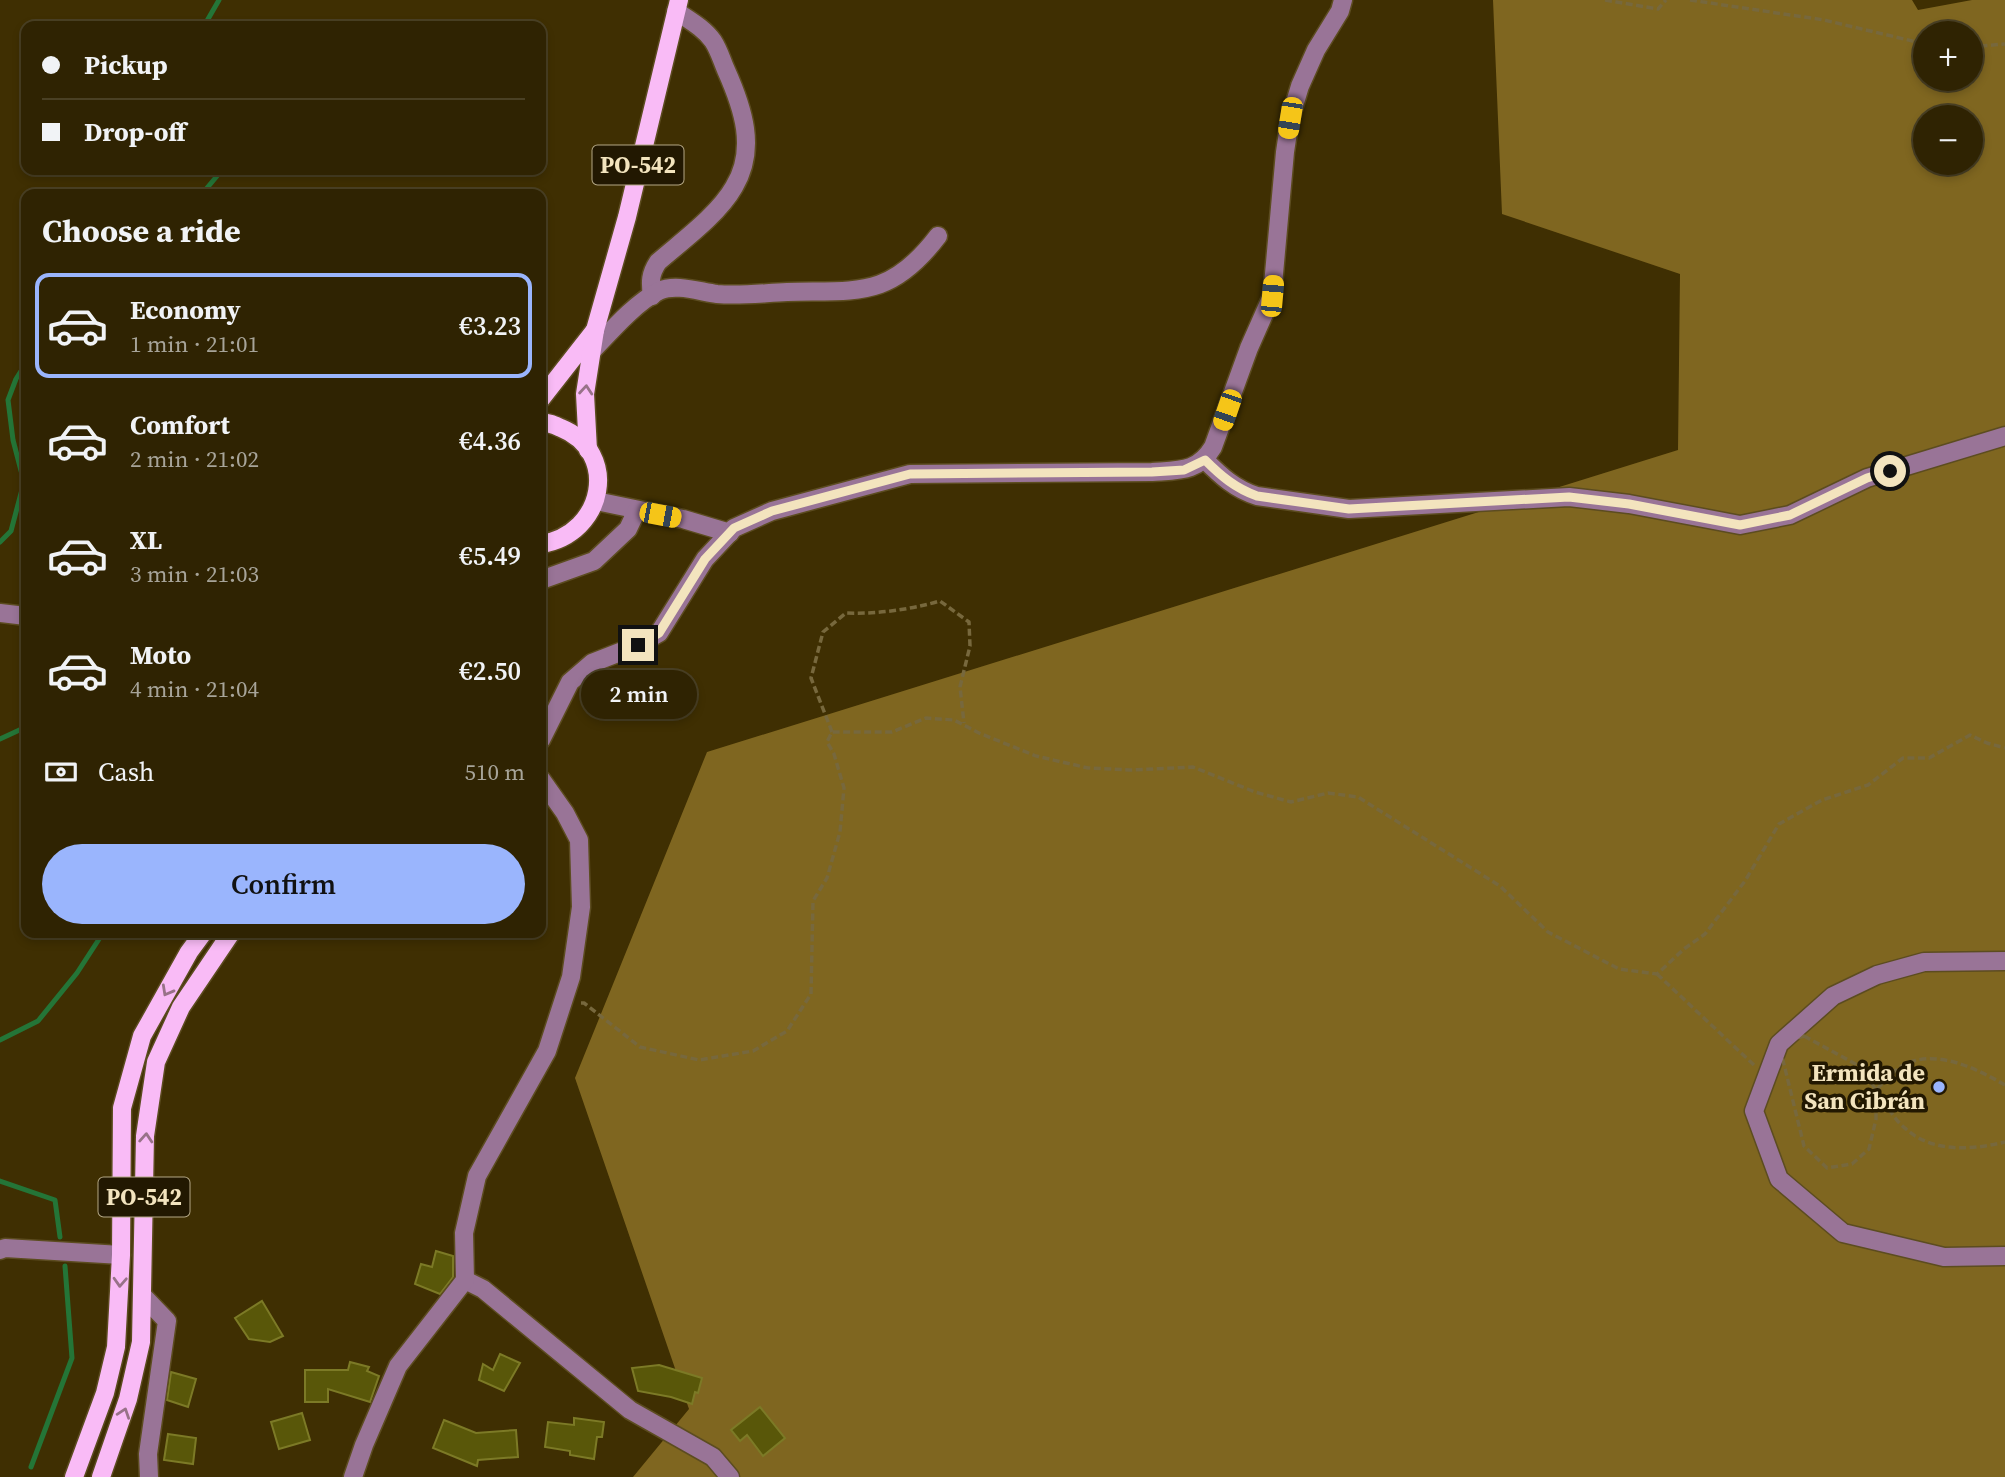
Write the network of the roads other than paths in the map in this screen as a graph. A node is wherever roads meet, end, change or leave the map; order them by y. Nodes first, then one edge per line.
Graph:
1 (1343, 0) edge
2 (678, 5) edge
3 (938, 236) dead end
4 (652, 296) junction
5 (594, 330) junction
6 (592, 351) junction
7 (546, 392) edge
8 (546, 422) edge
9 (2005, 436) edge
10 (588, 450) junction
11 (1205, 460) junction
12 (596, 501) junction
13 (637, 510) junction
14 (730, 533) junction
15 (546, 543) edge
16 (546, 578) edge
17 (0, 613) edge
18 (21, 615) edge
19 (546, 730) edge
20 (546, 786) edge
21 (199, 938) edge
22 (228, 938) edge
23 (2005, 961) edge
24 (0, 1250) edge
25 (121, 1255) junction
26 (2005, 1256) edge
27 (465, 1280) junction
28 (143, 1296) junction
29 (74, 1477) edge
30 (101, 1477) edge
31 (149, 1477) edge
32 (353, 1477) edge
33 (730, 1477) edge

1 - 11 street
2 - 4 street
2 - 5 main road, PO-542
3 - 4 street
4 - 6 street
5 - 6 main road, PO-542
5 - 7 main road, PO-542
10 -> 6 main road, PO-542
8 - 10 main road
9 - 11 street
10 - 12 main road, PO-542
11 - 14 street
12 - 13 street
12 - 15 main road
13 - 14 street
13 - 16 street
14 - 19 street
17 - 18 street
20 - 27 street
21 -> 25 main road, PO-542
28 -> 22 main road, PO-542
23 - 26 street
24 - 25 street
25 -> 29 main road, PO-542
27 - 32 street
27 - 33 street
30 -> 28 main road, PO-542
28 - 31 street

